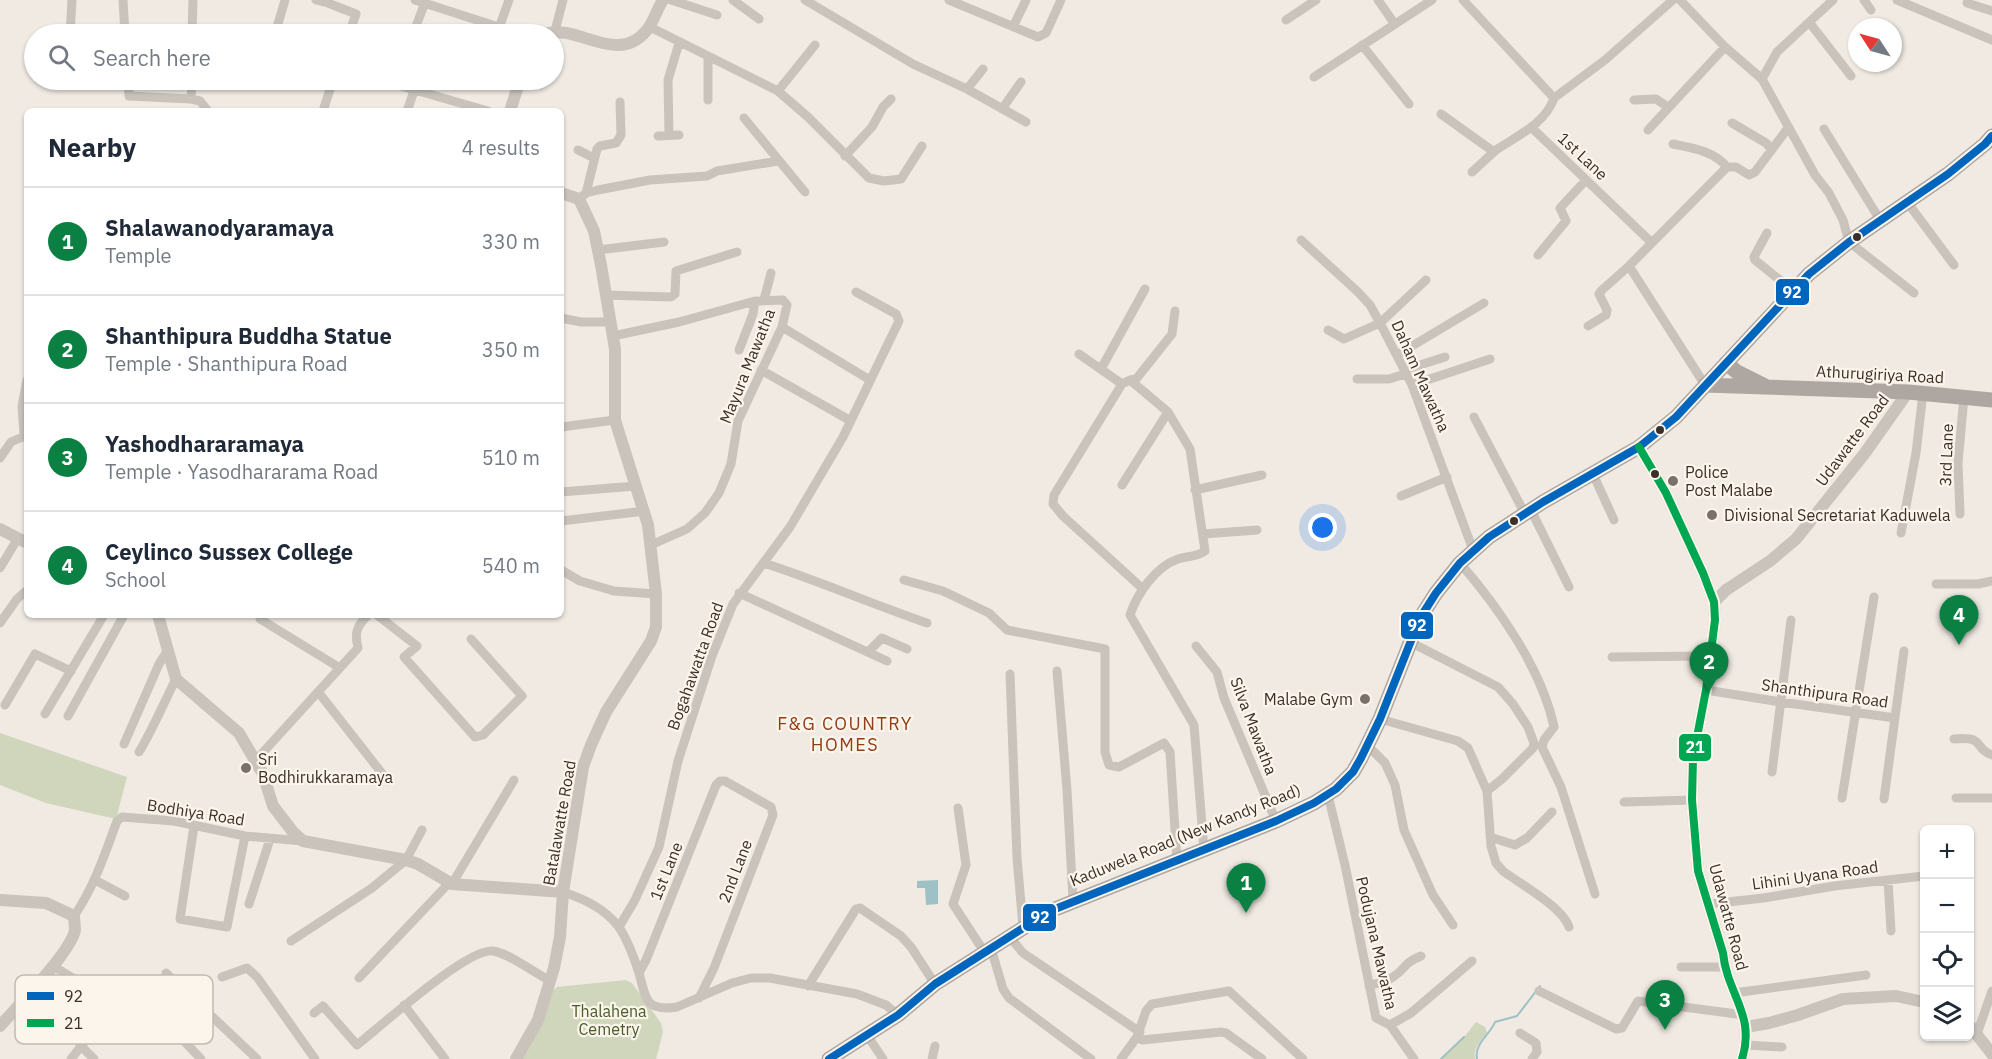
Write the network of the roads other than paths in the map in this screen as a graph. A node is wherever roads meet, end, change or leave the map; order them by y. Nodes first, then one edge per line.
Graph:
1 (72, 0) edge
2 (123, 0) edge
3 (193, 0) edge
4 (285, 0) edge
5 (316, 0) edge
6 (415, 0) edge
7 (509, 0) edge
8 (562, 0) edge
9 (663, 0) edge
10 (671, 0) edge
11 (733, 0) edge
12 (805, 0) edge
13 (949, 0) edge
14 (1026, 0) edge
15 (1061, 0) edge
16 (1316, 0) edge
17 (1378, 0) edge
18 (1432, 0) edge
19 (1463, 0) edge
20 (1673, 0) edge
21 (1680, 0) edge
22 (1833, 0) edge
23 (1864, 0) edge
24 (1897, 0) edge
25 (330, 1) edge
26 (426, 2) edge
27 (964, 3) edge
28 (1967, 3) dead end
29 (1871, 10) dead end
30 (1992, 11) edge
31 (717, 15) dead end
32 (759, 19) dead end
33 (1286, 20) dead end
34 (1809, 22) junction
35 (71, 24) edge
36 (124, 24) edge
37 (192, 24) edge
38 (278, 24) edge
39 (352, 24) edge
40 (417, 24) edge
41 (488, 24) edge
42 (500, 24) edge
43 (553, 24) edge
44 (1394, 24) junction
45 (650, 27) junction
46 (1013, 27) junction
47 (564, 36) edge
48 (1992, 40) edge
49 (679, 43) junction
50 (815, 45) dead end
51 (1362, 45) junction
52 (1725, 47) junction
53 (708, 56) junction
54 (983, 69) dead end
55 (1851, 76) dead end
56 (1314, 77) dead end
57 (1762, 79) junction
58 (1021, 82) dead end
59 (967, 89) junction
60 (129, 90) edge
61 (192, 90) edge
62 (330, 90) edge
63 (411, 90) edge
64 (517, 90) edge
65 (414, 91) junction
66 (778, 91) junction
67 (1554, 98) junction
68 (192, 99) junction
69 (891, 99) dead end
70 (708, 100) dead end
71 (1634, 100) dead end
72 (620, 102) dead end
73 (1409, 104) dead end
74 (1668, 107) junction
75 (206, 108) edge
76 (324, 108) edge
77 (408, 108) edge
78 (477, 108) edge
79 (511, 108) edge
80 (1002, 109) junction
81 (1441, 114) dead end
82 (744, 118) dead end
83 (1026, 122) dead end
84 (1732, 123) dead end
85 (1531, 127) junction
86 (1788, 128) junction
87 (1824, 129) dead end
88 (1648, 130) dead end
89 (658, 136) dead end
90 (1990, 143) edge
91 (1673, 144) dead end
92 (922, 146) dead end
93 (1771, 149) junction
94 (578, 150) dead end
95 (1494, 152) junction
96 (845, 156) junction
97 (594, 158) junction
98 (778, 161) junction
99 (1727, 167) junction
100 (1472, 172) dead end
101 (1586, 180) junction
102 (805, 192) dead end
103 (564, 193) edge
104 (582, 196) junction
105 (1906, 202) junction
106 (1880, 220) junction
107 (1767, 233) dead end
108 (1300, 240) dead end
109 (664, 242) dead end
110 (1849, 242) junction
111 (1652, 243) junction
112 (598, 250) junction
113 (738, 252) dead end
114 (1538, 255) dead end
115 (1954, 265) dead end
116 (1629, 267) junction
117 (771, 273) dead end
118 (1426, 280) dead end
119 (1145, 289) dead end
120 (1792, 290) junction
121 (856, 292) dead end
122 (1914, 293) dead end
123 (605, 295) junction
124 (760, 300) junction
125 (1484, 303) dead end
126 (1175, 311) dead end
127 (564, 319) edge
128 (610, 322) junction
129 (1380, 322) junction
130 (1588, 326) dead end
131 (782, 327) junction
132 (1328, 330) dead end
133 (613, 336) junction
134 (739, 350) dead end
135 (1078, 354) dead end
136 (1397, 355) junction
137 (1445, 357) dead end
138 (1490, 359) dead end
139 (1726, 363) junction
140 (1101, 369) junction
141 (761, 370) junction
142 (1405, 372) junction
143 (1357, 379) dead end
144 (870, 380) junction
145 (1126, 382) junction
146 (1412, 385) junction
147 (1705, 385) junction
148 (1767, 387) junction
149 (1916, 392) junction
150 (24, 396) edge
151 (1964, 397) junction
152 (1992, 400) edge
153 (1168, 412) junction
154 (1474, 417) dead end
155 (615, 420) junction
156 (851, 421) junction
157 (24, 425) edge
158 (564, 427) edge
159 (24, 436) edge
160 (1639, 447) junction
161 (0, 458) edge
162 (1593, 474) junction
163 (1262, 475) dead end
164 (1447, 477) junction
165 (1122, 485) dead end
166 (636, 486) junction
167 (1195, 490) junction
168 (564, 492) edge
169 (1401, 496) dead end
170 (645, 511) junction
171 (1528, 512) junction
172 (1960, 514) dead end
173 (1614, 520) dead end
174 (564, 521) edge
175 (0, 530) edge
176 (1257, 530) dead end
177 (1901, 533) dead end
178 (1203, 534) junction
179 (23, 540) edge
180 (651, 544) junction
181 (1473, 550) junction
182 (764, 562) junction
183 (1460, 563) junction
184 (0, 568) edge
185 (564, 572) edge
186 (904, 580) dead end
187 (1992, 581) edge
188 (1936, 584) dead end
189 (1569, 587) dead end
190 (1143, 589) junction
191 (24, 593) edge
192 (739, 593) junction
193 (656, 594) junction
194 (1874, 597) dead end
195 (1714, 602) junction
196 (102, 618) edge
197 (122, 618) edge
198 (159, 618) edge
199 (365, 618) edge
200 (380, 618) edge
201 (260, 619) dead end
202 (1791, 620) dead end
203 (0, 623) edge
204 (927, 623) dead end
205 (471, 639) dead end
206 (1410, 642) junction
207 (1197, 646) dead end
208 (907, 649) dead end
209 (168, 650) junction
210 (1904, 651) dead end
211 (868, 652) junction
212 (1711, 656) junction
213 (1612, 657) dead end
214 (887, 661) dead end
215 (340, 668) junction
216 (71, 670) junction
217 (1057, 671) dead end
218 (1010, 674) dead end
219 (176, 679) junction
220 (1706, 690) junction
221 (319, 693) junction
222 (1781, 702) junction
223 (5, 705) dead end
224 (1854, 712) junction
225 (45, 714) dead end
226 (68, 716) dead end
227 (1895, 718) junction
228 (1380, 719) junction
229 (1954, 739) dead end
230 (124, 744) dead end
231 (1367, 745) junction
232 (139, 753) dead end
233 (1992, 755) edge
234 (255, 761) junction
235 (1772, 772) dead end
236 (514, 780) dead end
237 (388, 781) dead end
238 (720, 781) joint
239 (1487, 791) junction
240 (1328, 795) junction
241 (1842, 798) dead end
242 (1956, 798) dead end
243 (1992, 798) edge
244 (1884, 799) dead end
245 (1692, 800) junction
246 (1623, 802) dead end
247 (958, 808) dead end
248 (1552, 812) dead end
249 (1276, 821) junction
250 (194, 826) junction
251 (422, 830) dead end
252 (245, 836) junction
253 (1491, 837) junction
254 (270, 839) junction
255 (303, 841) junction
256 (1204, 850) junction
257 (406, 860) junction
258 (1177, 861) junction
259 (1920, 876) edge
260 (95, 880) junction
261 (1888, 880) junction
262 (451, 884) junction
263 (563, 892) junction
264 (1595, 894) dead end
265 (125, 896) dead end
266 (0, 900) edge
267 (1073, 900) junction
268 (249, 904) dead end
269 (1709, 904) junction
270 (74, 916) junction
271 (1453, 925) dead end
272 (619, 927) junction
273 (1023, 927) junction
274 (1569, 927) dead end
275 (1891, 931) dead end
276 (1009, 936) junction
277 (291, 941) dead end
278 (988, 950) junction
279 (1421, 956) dead end
280 (1472, 962) dead end
281 (53, 966) junction
282 (1681, 967) dead end
283 (1724, 967) junction
284 (639, 973) junction
285 (45, 975) edge
286 (68, 975) edge
287 (1866, 975) dead end
288 (222, 976) dead end
289 (359, 978) dead end
290 (551, 981) junction
291 (935, 984) junction
292 (808, 986) junction
293 (1369, 986) junction
294 (1539, 991) dead end
295 (1992, 991) edge
296 (1734, 993) junction
297 (699, 998) junction
298 (1920, 1001) edge
299 (404, 1005) junction
300 (15, 1009) edge
301 (314, 1013) dead end
302 (898, 1015) junction
303 (213, 1018) edge
304 (1745, 1021) junction
305 (1390, 1025) junction
306 (0, 1026) edge
307 (1974, 1028) edge
308 (1974, 1031) edge
309 (1520, 1033) dead end
310 (867, 1035) junction
311 (1138, 1035) junction
312 (187, 1044) edge
313 (80, 1045) joint
314 (1746, 1045) junction
315 (935, 1046) dead end
316 (1782, 1047) dead end
317 (1992, 1054) edge
318 (70, 1059) edge
319 (94, 1059) edge
320 (201, 1059) edge
321 (256, 1059) edge
322 (315, 1059) edge
323 (445, 1059) edge
324 (516, 1059) edge
325 (829, 1059) edge
326 (884, 1059) edge
327 (932, 1059) edge
328 (1091, 1059) edge
329 (1121, 1059) edge
330 (1262, 1059) edge
331 (1303, 1059) edge
332 (1414, 1059) edge
333 (1533, 1059) edge
334 (1742, 1059) edge

1 - 35 street
2 - 36 street
3 - 37 street
4 - 38 street
5 - 25 street
6 - 26 street
7 - 42 street
8 - 43 street
9 - 45 street
10 - 31 street
11 - 32 street
12 - 59 street
13 - 27 street
14 - 46 street
15 - 46 street
16 - 33 street
17 - 44 street
18 - 44 street
19 - 67 street
20 - 67 street
21 - 52 street
22 - 34 street
23 - 29 street
24 - 48 street
25 - 39 street
26 - 40 street
26 - 41 street
27 - 46 street
28 - 30 street
34 - 55 street
34 - 57 street
44 - 51 street
45 - 47 street
45 - 49 street
49 - 53 street
49 - 89 street
50 - 66 street
51 - 56 street
51 - 73 street
52 - 57 street
52 - 74 street
53 - 66 street
53 - 70 street
54 - 59 street
57 - 86 street
58 - 80 street
59 - 80 street
60 - 68 street
61 - 68 street
62 - 76 street
63 - 65 street
64 - 79 street
65 - 77 street
65 - 78 street
66 - 96 street
67 - 85 street
68 - 75 street
69 - 96 street
71 - 74 street
72 - 97 street
74 - 88 street
80 - 83 street
81 - 95 street
82 - 98 street
84 - 93 street
85 - 95 street
85 - 101 street, 1st Lane
86 - 93 street
86 - 110 street
87 - 106 street
90 - 105 main road, Kaduwela Road (New Kandy Road)
91 - 99 street
92 - 96 street
93 - 99 street
94 - 97 street
95 - 100 street
97 - 104 street
98 - 102 street
98 - 104 street
99 - 111 street
101 - 111 street, 1st Lane
101 - 114 street
103 - 104 street
104 - 112 street, Batalawatte Road
105 - 106 main road, Kaduwela Road (New Kandy Road)
105 - 115 street
106 - 110 main road, Kaduwela Road (New Kandy Road)
107 - 120 street
108 - 129 street, Daham Mawatha
109 - 112 street
110 - 120 main road, Kaduwela Road (New Kandy Road)
110 - 122 street
111 - 116 street
112 - 123 street, Batalawatte Road
113 - 123 street
116 - 130 street
116 - 147 street
117 - 124 street
118 - 129 street
119 - 140 street
120 - 139 main road, Kaduwela Road (New Kandy Road)
121 - 144 street, Bogahawatta Road
123 - 128 street, Batalawatte Road
124 - 131 street, Mayura Mawatha
124 - 133 street, Mayura Mawatha
124 - 134 street
125 - 136 street
126 - 145 street
127 - 128 street
128 - 133 street, Batalawatte Road
129 - 132 street
129 - 136 street, Daham Mawatha
131 - 141 street, Mayura Mawatha
131 - 144 street
133 - 155 street, Batalawatte Road
135 - 140 street
136 - 142 street, Daham Mawatha
137 - 142 street
138 - 146 street
139 - 147 main road, Kaduwela Road (New Kandy Road)
139 - 148 main road, Athurugiriya Road
140 - 145 street
141 - 156 street
141 - 180 street, Mayura Mawatha
142 - 143 street
142 - 146 street, Daham Mawatha
144 - 156 street, Bogahawatta Road
145 - 153 street
145 - 190 street
146 - 164 street, Daham Mawatha
147 - 148 main road, Athurugiriya Road
147 - 160 main road, Kaduwela Road (New Kandy Road)
148 - 149 main road, Athurugiriya Road
149 - 151 main road, Athurugiriya Road
149 - 177 street
149 - 195 street, Udawatte Road
150 - 157 street
151 - 152 main road, Athurugiriya Road
151 - 172 street, 3rd Lane
153 - 165 street
153 - 167 street
154 - 171 street
155 - 158 street
155 - 166 street, Batalawatte Road
156 - 182 street, Bogahawatta Road
159 - 161 street
160 - 162 main road, Kaduwela Road (New Kandy Road)
160 - 195 street, Udawatte Road
162 - 171 main road, Kaduwela Road (New Kandy Road)
162 - 173 street
163 - 167 street
164 - 169 street
164 - 181 street, Daham Mawatha
166 - 168 street
166 - 170 street, Batalawatte Road
167 - 178 street
170 - 174 street
170 - 180 street, Batalawatte Road
171 - 181 main road, Kaduwela Road (New Kandy Road)
171 - 189 street
175 - 179 street
176 - 178 street
178 - 190 street
179 - 184 street
180 - 193 street, Batalawatte Road
181 - 183 main road, Kaduwela Road (New Kandy Road)
182 - 192 street, Bogahawatta Road
182 - 204 street
183 - 206 main road, Kaduwela Road (New Kandy Road)
183 - 264 street
185 - 193 street
186 - 258 street
187 - 188 street
190 - 256 street
191 - 203 street
192 - 211 street
192 - 272 street, Bogahawatta Road
193 - 263 street, Batalawatte Road
194 - 224 street
195 - 212 street, Udawatte Road
196 - 216 street
197 - 226 street
198 - 209 street
199 - 215 street
200 - 205 street
201 - 215 street
202 - 222 street
206 - 228 main road, Kaduwela Road (New Kandy Road)
206 - 239 street
207 - 249 street, Silva Mawatha
208 - 211 street
209 - 219 street
209 - 230 street
210 - 227 street
211 - 214 street
212 - 213 street
212 - 220 street, Udawatte Road
215 - 221 street
216 - 223 street
216 - 225 street
217 - 267 street
218 - 273 street
219 - 232 street
219 - 234 street
220 - 222 street, Shanthipura Road
220 - 245 street, Udawatte Road
221 - 234 street
221 - 237 street
222 - 224 street, Shanthipura Road
222 - 235 street
224 - 227 street, Shanthipura Road
224 - 241 street
227 - 244 street, Shanthipura Road
228 - 231 main road, Kaduwela Road (New Kandy Road)
228 - 239 street
229 - 233 street
231 - 240 main road, Kaduwela Road (New Kandy Road)
231 - 271 street
234 - 255 street
236 - 262 street
238 - 284 street, 1st Lane
238 - 297 street, 2nd Lane
239 - 253 street
240 - 249 main road, Kaduwela Road (New Kandy Road)
240 - 293 street, Podujana Mawatha
242 - 243 street
245 - 246 street
245 - 269 street, Udawatte Road
247 - 278 street
248 - 253 street
249 - 256 main road, Kaduwela Road (New Kandy Road)
250 - 252 street, Bodhiya Road
250 - 252 street
250 - 260 street, Bodhiya Road
251 - 257 street
252 - 254 street, Bodhiya Road
253 - 274 street
254 - 255 street, Bodhiya Road
254 - 268 street
255 - 257 street
256 - 258 main road, Kaduwela Road (New Kandy Road)
257 - 262 street
257 - 277 street
258 - 267 main road, Kaduwela Road (New Kandy Road)
259 - 261 street, Lihini Uyana Road
260 - 265 street
260 - 270 street, Bodhiya Road
261 - 269 street, Lihini Uyana Road
261 - 275 street
262 - 263 street
262 - 289 street
263 - 272 street
263 - 290 street, Batalawatte Road
266 - 270 street
267 - 273 main road, Kaduwela Road (New Kandy Road)
269 - 283 street, Udawatte Road
270 - 281 street
272 - 284 street
273 - 276 main road, Kaduwela Road (New Kandy Road)
276 - 278 main road, Kaduwela Road (New Kandy Road)
276 - 311 street
278 - 291 main road, Kaduwela Road (New Kandy Road)
278 - 328 street
279 - 293 street
280 - 305 street, Podujana Mawatha
281 - 285 street
281 - 286 street
282 - 283 street
283 - 296 street, Udawatte Road
284 - 297 street
287 - 296 street
288 - 322 street
290 - 299 street
290 - 324 street, Batalawatte Road
291 - 292 street
291 - 302 main road, Kaduwela Road (New Kandy Road)
292 - 297 street
292 - 302 street
293 - 305 street, Podujana Mawatha
294 - 304 street
295 - 307 street
296 - 304 street, Udawatte Road
298 - 304 street
299 - 301 street
299 - 323 street
300 - 306 street
302 - 310 main road, Kaduwela Road (New Kandy Road)
303 - 321 street
304 - 314 street, Udawatte Road
305 - 332 street
308 - 317 street
309 - 333 street
310 - 325 main road, Kaduwela Road (New Kandy Road)
310 - 326 street
311 - 329 street
311 - 330 street
311 - 331 street
312 - 320 street
313 - 318 street
313 - 319 street
314 - 316 street
314 - 334 street, Udawatte Road
315 - 327 street

